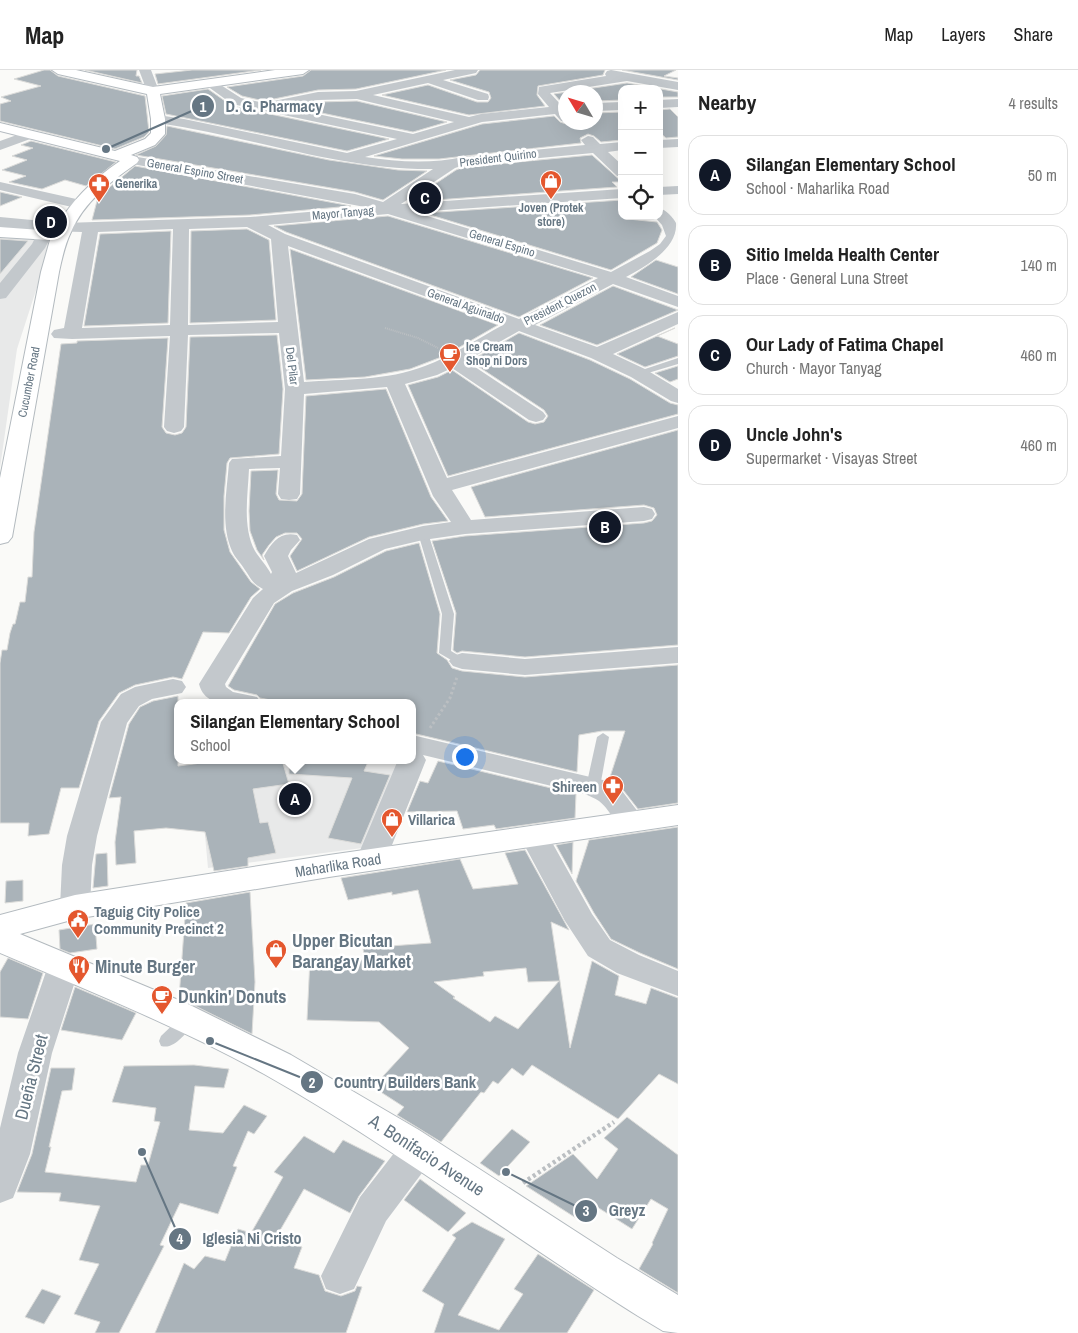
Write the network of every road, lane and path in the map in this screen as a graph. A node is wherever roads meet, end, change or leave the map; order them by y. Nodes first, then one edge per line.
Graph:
1 (58, 70) edge
2 (145, 70) edge
3 (303, 70) edge
4 (409, 70) edge
5 (472, 70) edge
6 (594, 70) edge
7 (73, 72) edge
8 (226, 75) edge
9 (627, 77) junction
10 (429, 80) junction
11 (209, 83) junction
12 (575, 85) edge
13 (678, 86) edge
14 (558, 88) edge
15 (153, 91) junction
16 (356, 95) junction
17 (483, 97) dead end
18 (678, 103) edge
19 (663, 104) edge
20 (618, 106) edge
21 (263, 107) junction
22 (603, 107) edge
23 (558, 108) edge
24 (558, 112) edge
25 (158, 119) junction
26 (468, 121) junction
27 (0, 127) edge
28 (578, 130) edge
29 (28, 135) junction
30 (412, 138) junction
31 (678, 143) edge
32 (663, 144) edge
33 (0, 146) edge
34 (618, 146) edge
35 (595, 147) junction
36 (116, 156) junction
37 (346, 157) junction
38 (132, 160) junction
39 (450, 165) junction
40 (618, 169) edge
41 (0, 186) edge
42 (678, 190) edge
43 (663, 191) edge
44 (618, 193) edge
45 (80, 204) junction
46 (389, 208) junction
47 (663, 217) edge
48 (0, 222) edge
49 (250, 222) junction
50 (181, 224) junction
51 (91, 228) junction
52 (0, 232) edge
53 (56, 233) junction
54 (676, 236) edge
55 (279, 237) junction
56 (611, 277) junction
57 (0, 294) edge
58 (678, 302) edge
59 (678, 317) edge
60 (519, 325) junction
61 (287, 327) junction
62 (385, 328) dead end
63 (179, 330) junction
64 (598, 354) junction
65 (455, 359) junction
66 (678, 361) edge
67 (638, 372) junction
68 (394, 381) junction
69 (295, 389) junction
70 (678, 397) edge
71 (536, 416) dead end
72 (678, 422) edge
73 (174, 427) dead end
74 (291, 462) junction
75 (441, 486) junction
76 (290, 494) dead end
77 (649, 514) dead end
78 (465, 527) junction
79 (424, 533) junction
80 (0, 537) edge
81 (289, 540) dead end
82 (282, 587) junction
83 (678, 655) edge
84 (462, 661) junction
85 (173, 687) dead end
86 (234, 699) edge
87 (603, 737) dead end
88 (416, 749) edge
89 (416, 752) edge
90 (409, 764) edge
91 (593, 787) junction
92 (676, 817) edge
93 (631, 822) junction
94 (534, 836) junction
95 (371, 860) junction
96 (75, 906) junction
97 (0, 927) edge
98 (0, 940) edge
99 (64, 966) junction
100 (678, 984) edge
101 (614, 1122) dead end
102 (418, 1150) junction
103 (0, 1187) edge
104 (497, 1200) junction
105 (340, 1276) dead end
106 (678, 1317) edge

1 - 7 street
2 - 15 street
3 - 8 street
4 - 10 street
5 - 10 street
6 - 9 street
7 - 15 street
8 - 11 street
9 - 12 street
9 - 13 street
10 - 16 street
10 - 17 street
11 - 15 street
11 - 21 street
14 - 23 street
15 - 25 street
16 - 21 street
16 - 26 street
18 - 19 street
20 - 22 street
21 - 30 street
24 - 26 street
25 - 36 street
25 - 37 street
26 - 30 street
27 - 29 street, General Espino Street
28 - 35 street
29 - 33 street
29 - 36 street, General Espino Street
30 - 37 street
31 - 32 street
34 - 35 street, President Quirino
35 - 39 street, President Quirino
35 - 40 street
36 - 38 street, General Espino Street
37 - 39 street
38 - 45 street, Cucumber Road
38 - 46 street, General Espino Street
39 - 46 street, President Quirino
41 - 45 street
42 - 43 street
44 - 46 street, Mayor Tanyag
45 - 53 street, Cucumber Road
46 - 49 street, Mayor Tanyag
46 - 56 street, General Espino
47 - 54 street, President Quezon
48 - 53 street, Mayor Tanyag
49 - 50 street, Mayor Tanyag
49 - 55 street, General Aguinaldo
50 - 51 street, Mayor Tanyag
50 - 63 street
51 - 53 street, Mayor Tanyag
51 - 63 street
52 - 53 street
53 - 57 street
53 - 80 street, Cucumber Road
54 - 56 street, President Quezon
55 - 60 street, General Aguinaldo
55 - 61 street, Del Pilar
56 - 58 street, General Espino
56 - 60 street, President Quezon
59 - 64 street
60 - 64 street, General Aguinaldo
60 - 65 street, President Quezon
61 - 63 street
61 - 69 street, Del Pilar
62 - 65 path
63 - 73 street
64 - 67 street, General Aguinaldo
65 - 68 street, President Quezon
65 - 71 street
66 - 67 lane
67 - 70 street, General Aguinaldo
68 - 69 street, President Quezon
68 - 75 street
69 - 74 street, Del Pilar
72 - 75 street
74 - 76 street, Del Pilar
74 - 82 street
75 - 78 street
77 - 78 street
78 - 79 street
79 - 82 street
79 - 84 lane
81 - 82 street
82 - 86 street
83 - 84 street
84 - 88 path
85 - 96 street
87 - 91 lane
89 - 91 street
90 - 95 street
91 - 93 street
92 - 93 street, Maharlika Road
93 - 94 street, Maharlika Road
94 - 95 street, Maharlika Road
94 - 100 street
95 - 96 street, Maharlika Road
96 - 97 street, Maharlika Road
98 - 99 street, A. Bonifacio Avenue
99 - 102 street, A. Bonifacio Avenue
99 - 103 street, Dueña Street
101 - 104 path
102 - 104 street, A. Bonifacio Avenue
102 - 105 street
104 - 106 street, A. Bonifacio Avenue

